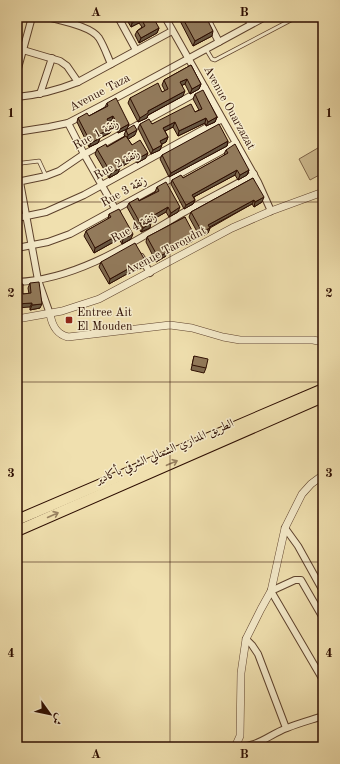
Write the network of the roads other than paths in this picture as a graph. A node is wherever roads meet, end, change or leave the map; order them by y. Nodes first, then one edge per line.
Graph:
1 (32, 17) edge
2 (47, 17) edge
3 (118, 17) edge
4 (165, 17) edge
5 (206, 17) edge
6 (247, 17) edge
7 (265, 17) edge
8 (294, 17) edge
9 (251, 24) junction
10 (172, 31) junction
11 (219, 42) junction
12 (206, 49) junction
13 (23, 50) junction
14 (136, 50) junction
15 (52, 58) junction
16 (188, 58) junction
17 (111, 64) junction
18 (17, 72) edge
19 (78, 82) junction
20 (205, 88) junction
21 (40, 94) junction
22 (17, 97) edge
23 (222, 119) junction
24 (68, 122) junction
25 (17, 132) edge
26 (236, 143) junction
27 (84, 154) junction
28 (254, 174) junction
29 (46, 176) junction
30 (18, 182) edge
31 (102, 186) junction
32 (323, 192) edge
33 (116, 209) junction
34 (271, 211) junction
35 (119, 216) edge
36 (26, 217) junction
37 (17, 218) edge
38 (130, 236) edge
39 (133, 242) junction
40 (31, 246) junction
41 (17, 248) edge
42 (150, 273) junction
43 (38, 280) junction
44 (17, 282) edge
45 (50, 314) junction
46 (17, 319) edge
47 (323, 342) edge
48 (323, 389) edge
49 (323, 397) edge
50 (323, 475) edge
51 (17, 520) edge
52 (285, 528) junction
53 (17, 531) edge
54 (271, 591) junction
55 (323, 591) edge
56 (323, 618) edge
57 (246, 639) junction
58 (323, 680) edge
59 (323, 716) edge
60 (286, 728) junction
61 (236, 747) edge

1 - 13 street
2 - 17 street
3 - 14 street
4 - 10 street, Avenue Ouarzazat
5 - 11 street
6 - 9 street
7 - 9 street, Avenue Taza
8 - 12 lane
9 - 11 street, Avenue Taza
10 - 14 street
10 - 16 street, Avenue Ouarzazat
11 - 12 street, Avenue Taza
12 - 16 street, Avenue Taza
13 - 15 street
13 - 18 street
14 - 17 street
15 - 19 street
15 - 21 street
16 - 20 street, Avenue Ouarzazat
16 - 24 street, Avenue Taza
17 - 19 street
19 - 21 street
20 - 23 street, Avenue Ouarzazat
20 - 27 street, Rue 1 زنقة
21 - 22 street
23 - 26 street, Avenue Ouarzazat
23 - 31 street, Rue 2 زنقة
24 - 25 street, Avenue Taza
24 - 27 street
26 - 28 street, Avenue Ouarzazat
26 - 33 street, Rue 3 زنقة
27 - 29 street, Rue 1 زنقة
27 - 31 street
28 - 34 street, Avenue Ouarzazat
28 - 39 street, Rue 4 زنقة
29 - 30 street, Rue 1 زنقة
29 - 30 lane
30 - 36 street
31 - 33 street
31 - 36 street, Rue 2 زنقة
32 - 34 street, Avenue Taroudnt
33 - 35 street
33 - 40 street, Rue 3 زنقة
34 - 42 street, Avenue Taroudnt
36 - 37 street, Rue 2 زنقة
36 - 40 street
38 - 39 street
39 - 42 street
39 - 43 street, Rue 4 زنقة
40 - 41 street, Rue 3 زنقة
40 - 43 street
42 - 45 street, Avenue Taroudnt
43 - 44 street, Rue 4 زنقة
43 - 45 street
45 - 46 street, Avenue Taroudnt
45 - 47 street
48 - 51 highway, الطريق المداري الشمالي الشرقي بأكادير
53 -> 49 highway, الطريق المداري الشمالي الشرقي بأكادير
50 - 52 street
52 - 54 street
52 - 55 street
54 - 56 street
54 - 57 street
54 - 58 street
57 - 60 street
57 - 61 street
59 - 60 street
60 - 61 street

